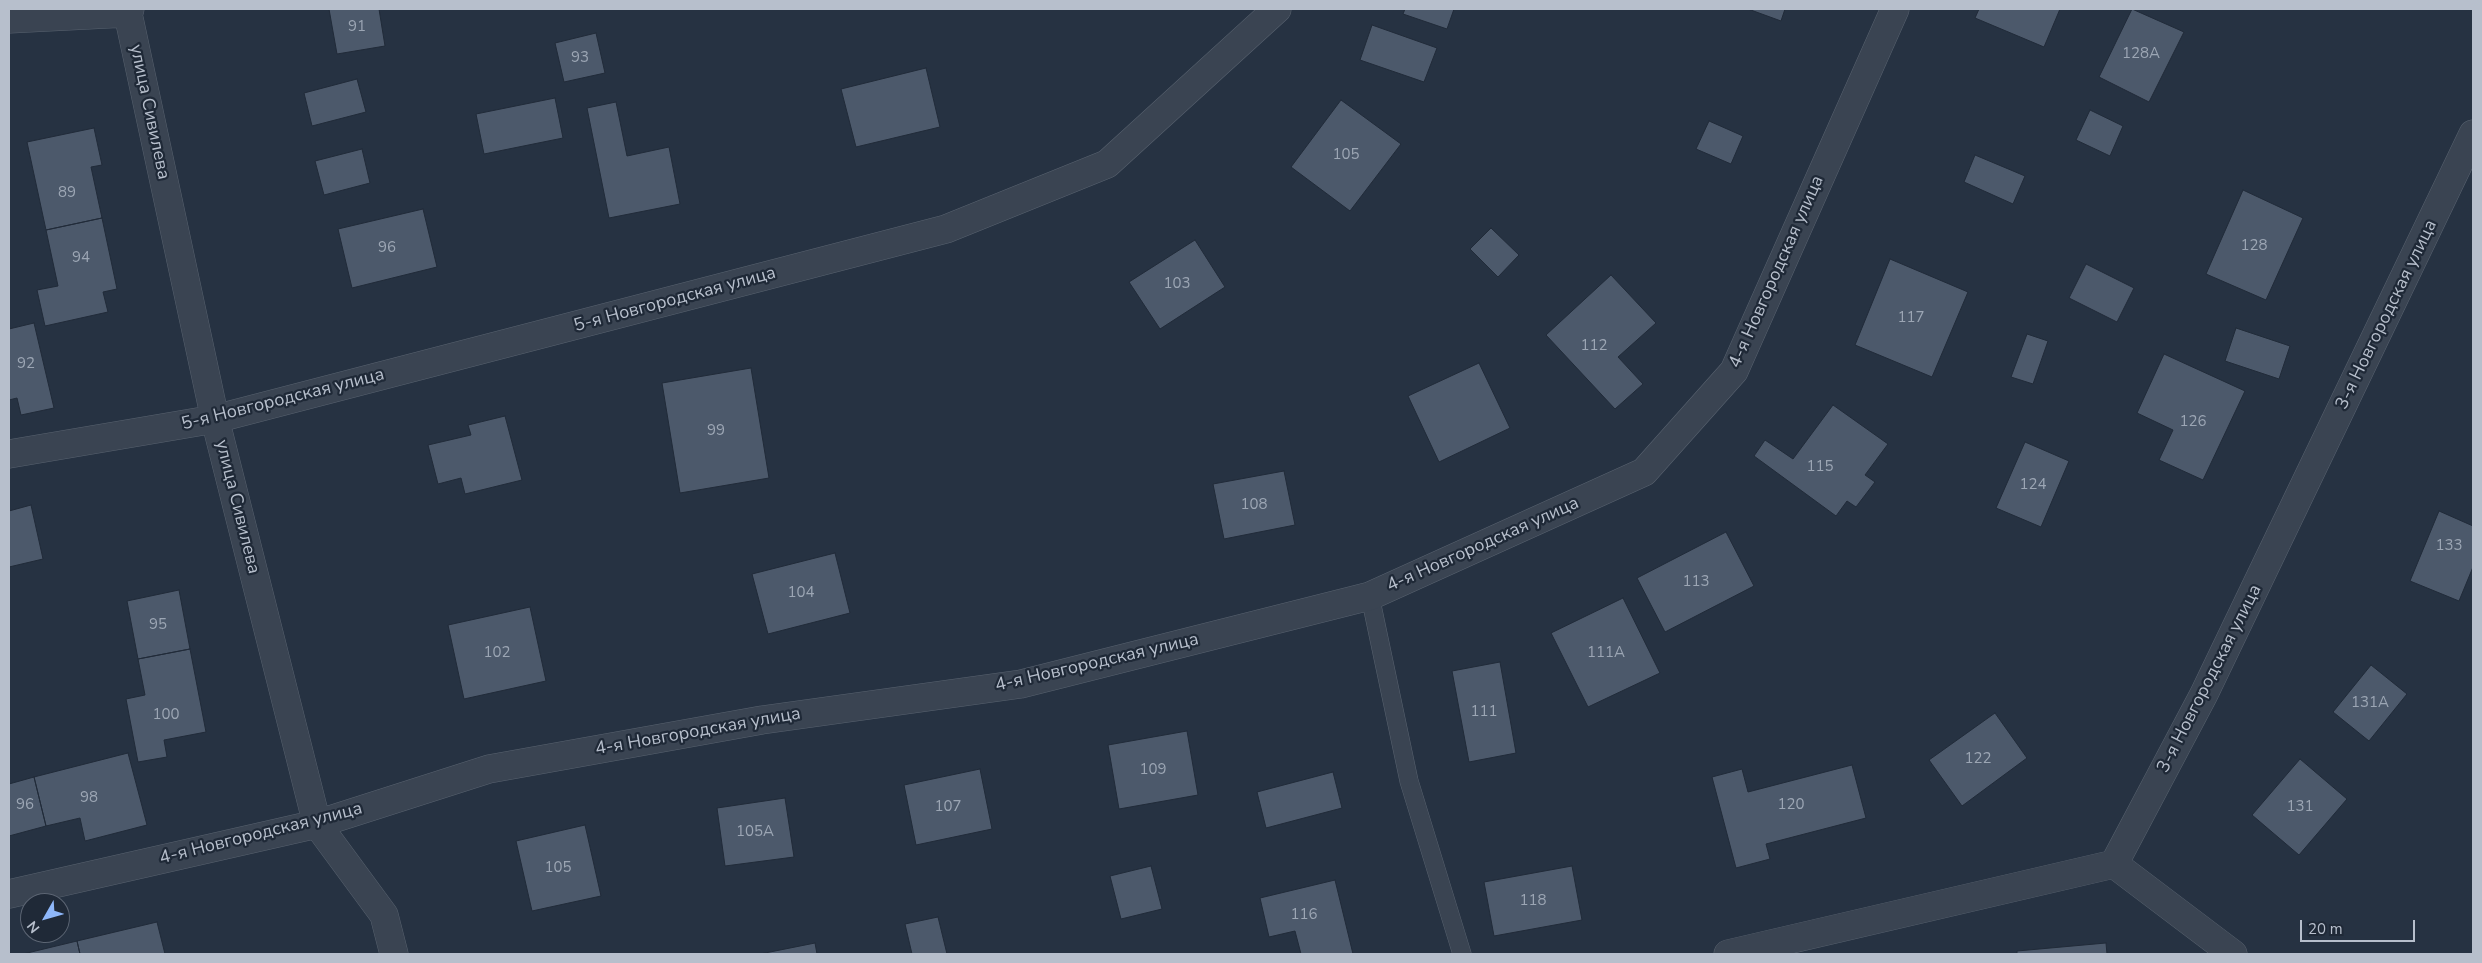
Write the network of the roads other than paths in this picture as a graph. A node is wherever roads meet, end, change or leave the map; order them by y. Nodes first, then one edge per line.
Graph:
1 (1277, 9) edge
2 (1895, 9) edge
3 (128, 10) edge
4 (9, 19) edge
5 (2473, 134) edge
6 (215, 419) junction
7 (9, 454) edge
8 (1370, 596) junction
9 (317, 824) junction
10 (2114, 864) junction
11 (9, 894) edge
12 (394, 954) edge
13 (1462, 954) edge
14 (1728, 954) edge
15 (2233, 954) edge

1 - 6 street, 5-я Новгородская улица
2 - 8 street, 4-я Новгородская улица
3 - 4 street
3 - 6 street, улица Сивилева
5 - 10 street, 3-я Новгородская улица
6 - 7 street, 5-я Новгородская улица
6 - 9 street, улица Сивилева
8 - 9 street, 4-я Новгородская улица
8 - 13 lane
9 - 11 street, 4-я Новгородская улица
9 - 12 street, улица Сивилева
10 - 14 street
10 - 15 street

